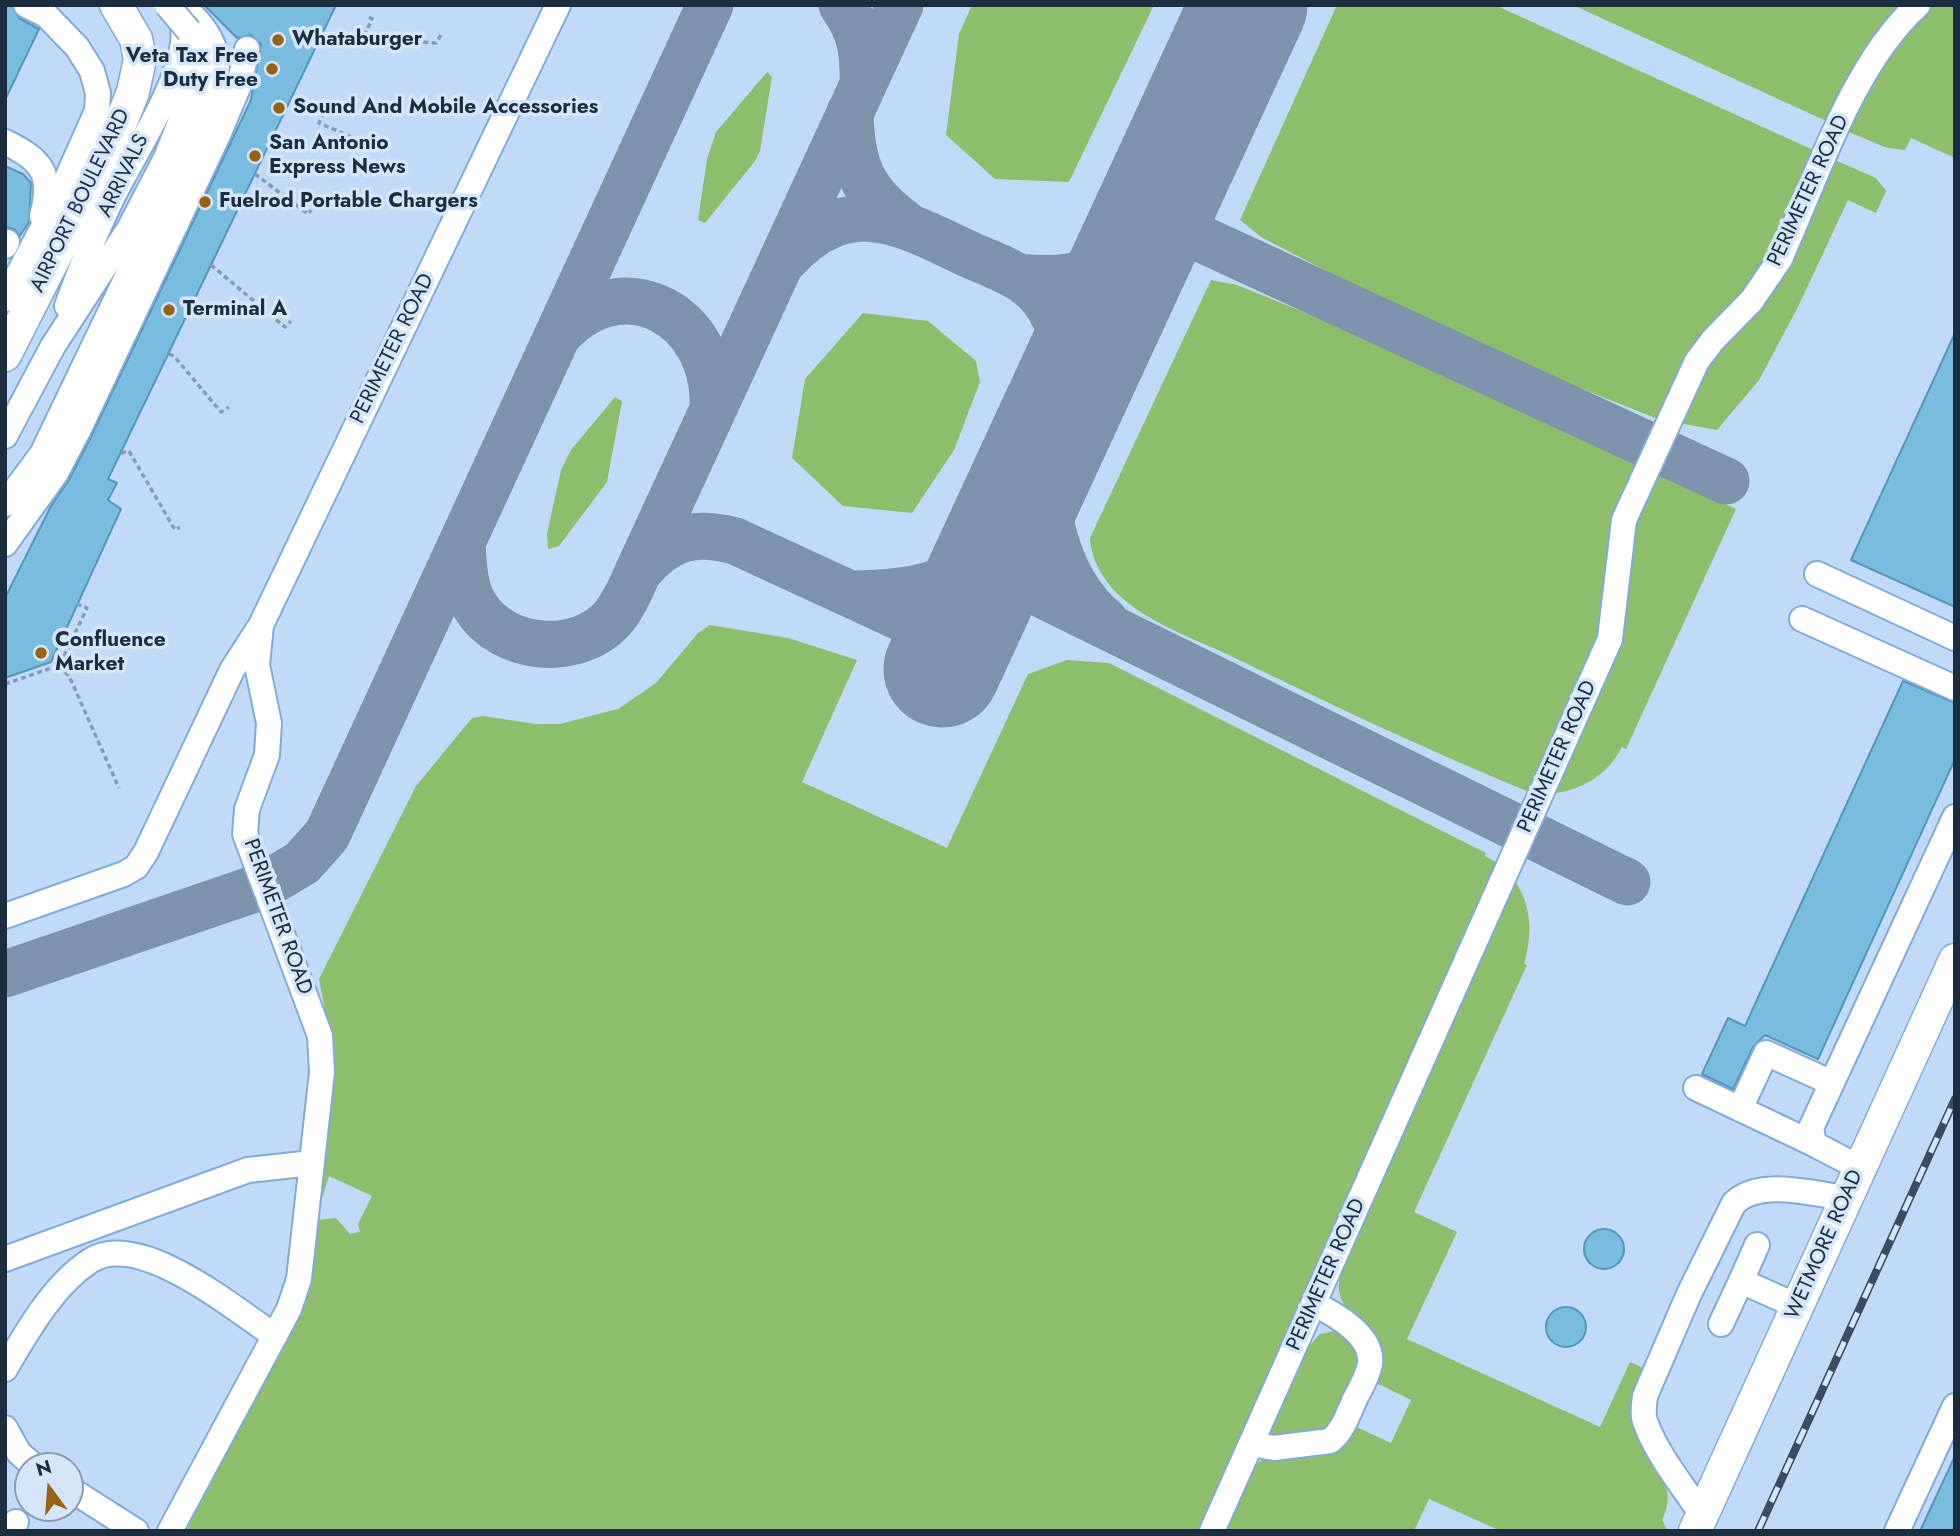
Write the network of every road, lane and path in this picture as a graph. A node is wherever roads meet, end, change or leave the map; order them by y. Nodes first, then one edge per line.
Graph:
1 (26, 5) edge
2 (116, 5) edge
3 (167, 5) edge
4 (181, 5) edge
5 (558, 5) edge
6 (1918, 5) edge
7 (369, 17) dead end
8 (441, 35) dead end
9 (247, 49) dead end
10 (323, 106) dead end
11 (5, 142) edge
12 (380, 142) dead end
13 (255, 174) dead end
14 (311, 210) dead end
15 (38, 234) junction
16 (211, 265) dead end
17 (5, 299) edge
18 (291, 321) dead end
19 (53, 346) junction
20 (169, 354) dead end
21 (5, 355) edge
22 (229, 407) dead end
23 (5, 436) edge
24 (121, 453) dead end
25 (5, 504) edge
26 (180, 527) dead end
27 (5, 544) edge
28 (1816, 574) dead end
29 (77, 604) dead end
30 (1802, 619) dead end
31 (261, 625) junction
32 (1955, 638) edge
33 (60, 665) junction
34 (5, 684) edge
35 (1955, 688) edge
36 (119, 788) dead end
37 (1955, 817) edge
38 (5, 916) edge
39 (1955, 960) edge
40 (1832, 1083) junction
41 (1696, 1088) dead end
42 (1740, 1109) junction
43 (1814, 1144) junction
44 (312, 1163) junction
45 (1860, 1168) junction
46 (1846, 1198) junction
47 (1757, 1245) dead end
48 (5, 1259) edge
49 (1741, 1281) junction
50 (1314, 1304) junction
51 (1797, 1306) junction
52 (1721, 1324) dead end
53 (275, 1336) junction
54 (5, 1369) edge
55 (1955, 1406) edge
56 (5, 1428) edge
57 (1251, 1444) junction
58 (18, 1452) edge
59 (84, 1498) edge
60 (1698, 1523) edge
61 (136, 1531) edge
62 (170, 1531) edge
63 (1212, 1531) edge
64 (1897, 1531) edge

1 - 15 street
2 - 21 main road, AIRPORT BOULEVARD
3 - 19 street, bridge
4 - 19 street, ARRIVALS
4 - 25 street
5 - 31 street, PERIMETER ROAD
6 - 50 street, PERIMETER ROAD
7 - 8 path
9 - 27 street
10 - 12 path
11 - 15 street
13 - 14 path
15 - 17 street
16 - 18 path
19 - 23 street
20 - 22 path
24 - 26 path
28 - 32 street
29 - 33 path
30 - 35 street
31 - 38 street
31 - 44 street, PERIMETER ROAD
33 - 34 path
33 - 36 path
37 - 40 street
39 - 45 main road, WETMORE ROAD
40 - 42 street
40 - 43 street
41 - 42 street
42 - 43 street
43 - 45 street
44 - 48 street
44 - 53 street, PERIMETER ROAD
45 - 46 main road, WETMORE ROAD
46 - 51 main road, WETMORE ROAD
46 - 60 street
47 - 49 street
49 - 51 street
49 - 52 street
50 - 57 street, PERIMETER ROAD
50 - 57 street
51 - 60 main road, WETMORE ROAD
53 - 54 street
53 - 62 street, PERIMETER ROAD
55 - 64 street
56 - 58 street
57 - 63 street, PERIMETER ROAD
59 - 61 street

